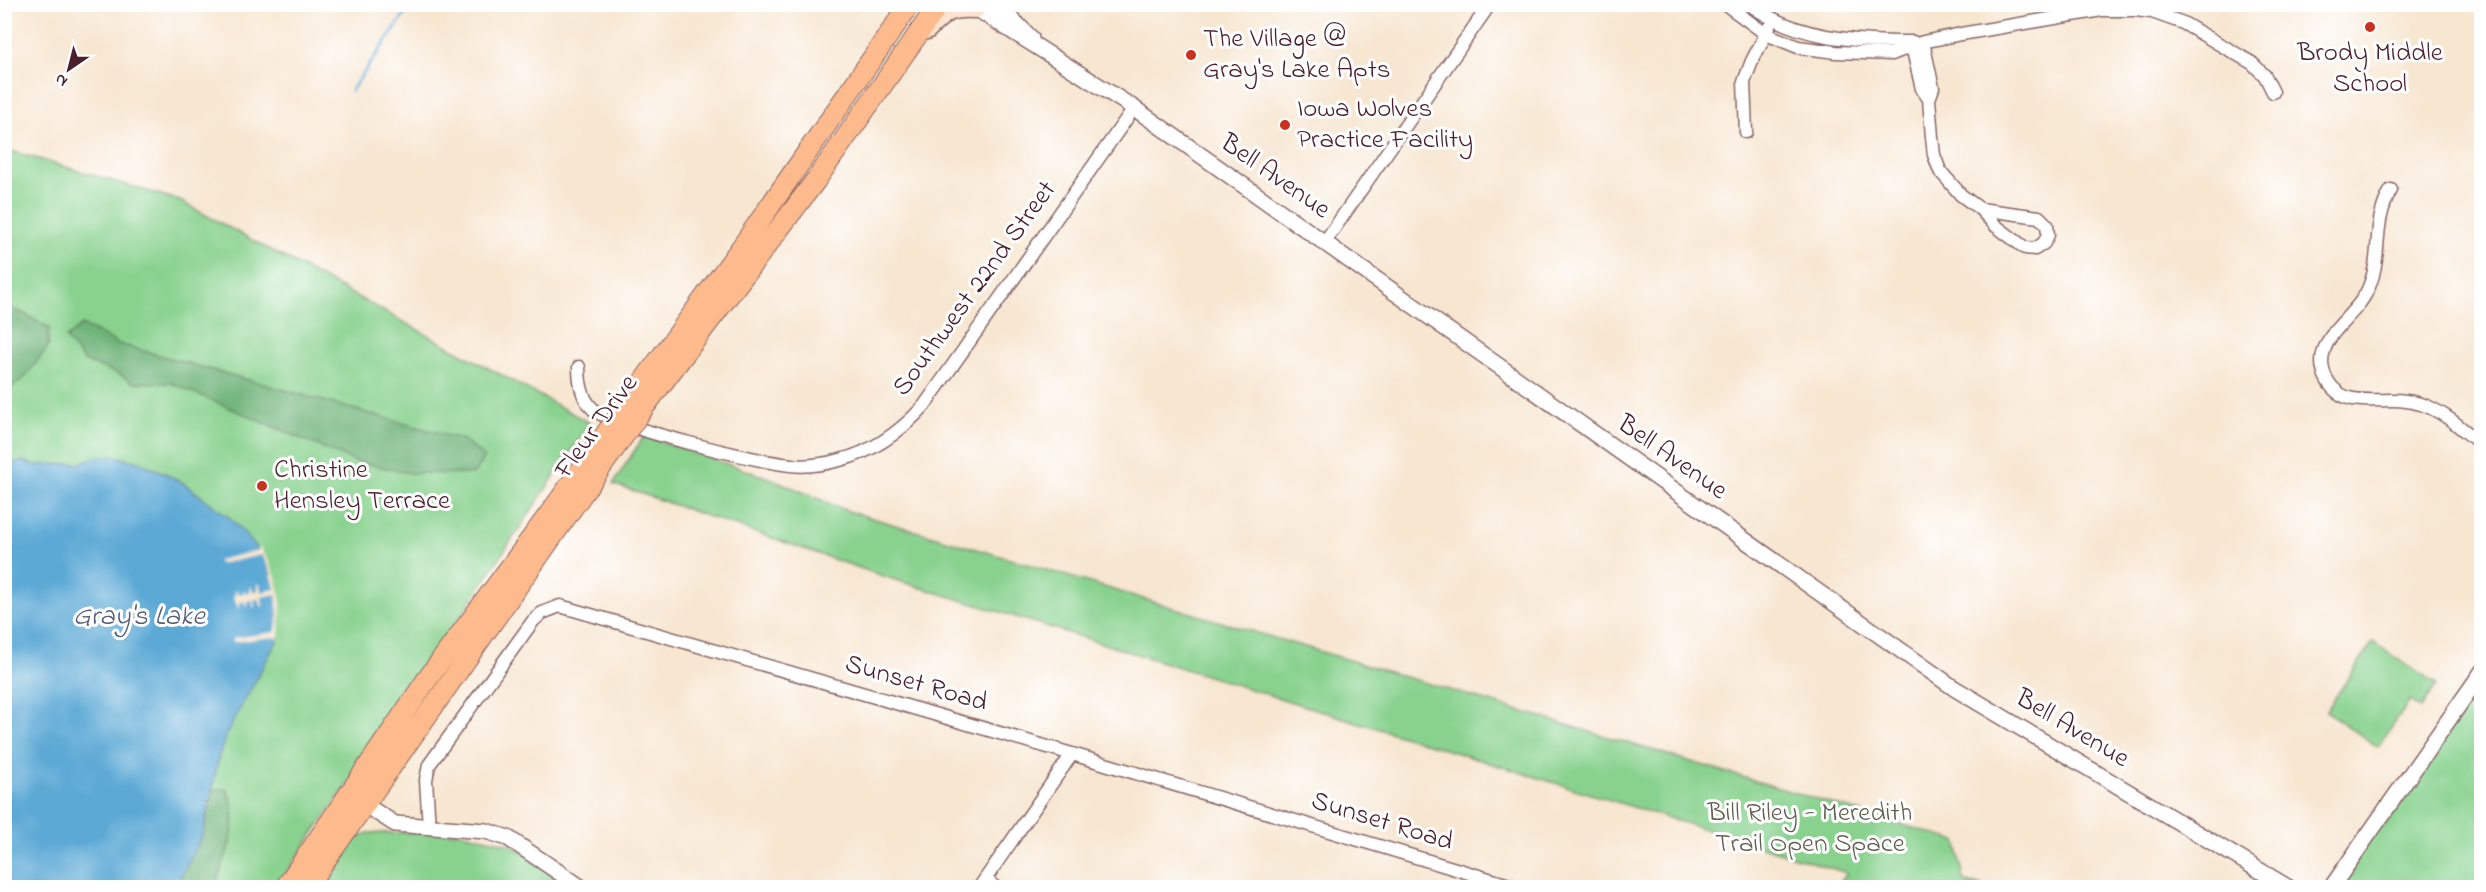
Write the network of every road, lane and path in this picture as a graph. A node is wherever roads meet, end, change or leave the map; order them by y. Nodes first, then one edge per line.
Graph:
1 (910, 4) edge
2 (939, 4) edge
3 (1490, 4) edge
4 (1725, 4) edge
5 (1749, 4) edge
6 (979, 6) edge
7 (2083, 9) edge
8 (1773, 19) junction
9 (1766, 34) junction
10 (1916, 43) junction
11 (900, 60) junction
12 (2273, 92) dead end
13 (1134, 108) junction
14 (1746, 132) dead end
15 (2391, 190) dead end
16 (1980, 208) junction
17 (1324, 243) junction
18 (579, 367) dead end
19 (634, 407) junction
20 (2481, 446) edge
21 (2481, 672) edge
22 (1072, 754) junction
23 (356, 800) junction
24 (429, 827) junction
25 (982, 883) edge
26 (285, 888) edge
27 (306, 888) edge
28 (582, 888) edge
29 (996, 888) edge
30 (1519, 888) edge
31 (2289, 888) edge
32 (2331, 888) edge

1 - 19 main road, Fleur Drive
2 - 11 main road, Fleur Drive
3 - 17 street
4 - 9 street
5 - 8 street
6 - 11 main road
6 - 13 street, Bell Avenue
7 - 10 street
7 - 12 street
8 - 9 street
8 - 10 street
9 - 10 street
9 - 14 street
10 - 16 street
11 - 19 main road, Fleur Drive
13 - 17 street, Bell Avenue
13 - 18 street, Southwest 22nd Street
15 - 20 street
16 - 16 street
17 - 31 street, Bell Avenue
19 - 23 main road, Fleur Drive, bridge
21 - 32 street
22 - 24 street, Sunset Road
22 - 25 street
22 - 30 street, Sunset Road
23 - 24 street
23 - 26 main road, Fleur Drive
23 - 27 main road, Fleur Drive
24 - 28 street
25 - 29 street

